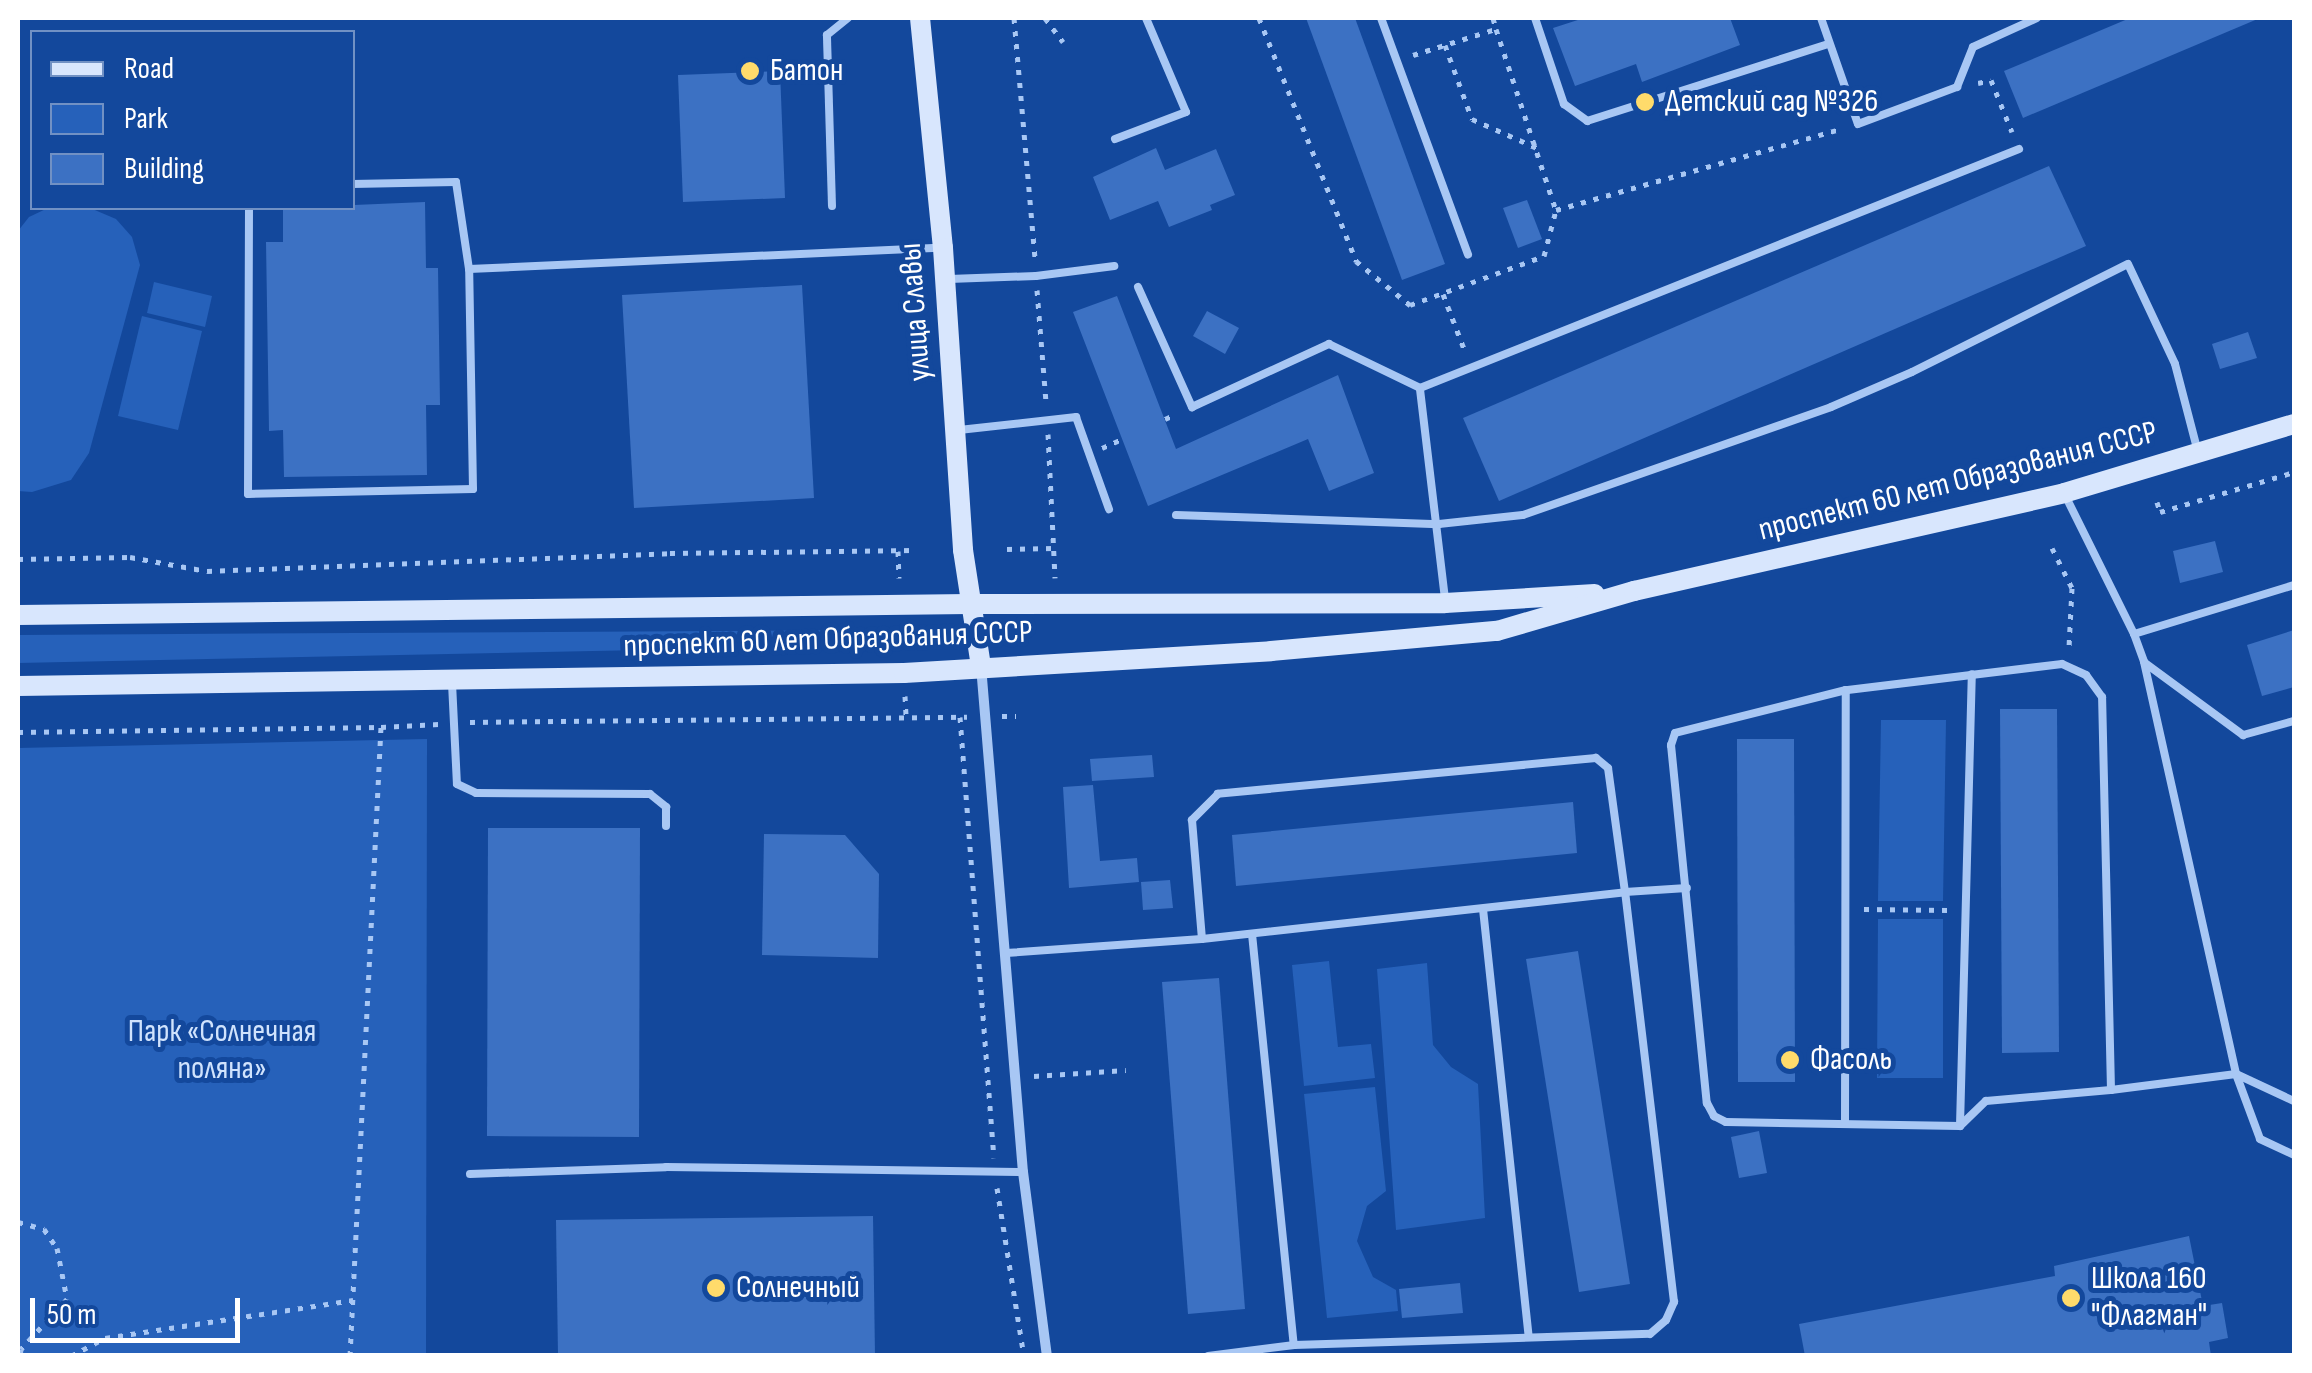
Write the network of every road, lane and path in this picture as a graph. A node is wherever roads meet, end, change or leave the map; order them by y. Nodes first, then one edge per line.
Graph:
1 (848, 18) edge
2 (920, 18) edge
3 (1014, 18) edge
4 (1045, 18) edge
5 (1146, 18) edge
6 (1259, 18) edge
7 (1382, 18) edge
8 (1492, 18) edge
9 (1535, 18) edge
10 (1822, 18) edge
11 (2038, 18) edge
12 (1496, 29) dead end
13 (1063, 42) dead end
14 (1829, 44) junction
15 (1445, 45) dead end
16 (1991, 80) dead end
17 (1114, 139) dead end
18 (1537, 148) dead end
19 (2019, 149) joint
20 (355, 184) edge
21 (832, 206) dead end
22 (248, 210) edge
23 (1556, 210) dead end
24 (943, 248) junction
25 (1468, 254) dead end
26 (1114, 266) dead end
27 (469, 269) junction
28 (1036, 276) junction
29 (945, 279) junction
30 (1138, 287) dead end
31 (1443, 292) junction
32 (1472, 370) junction
33 (1420, 388) junction
34 (1047, 422) junction
35 (2294, 424) edge
36 (954, 430) junction
37 (2134, 437) dead end
38 (2198, 452) junction
39 (2294, 472) edge
40 (1983, 474) dead end
41 (2064, 493) junction
42 (2157, 502) dead end
43 (1109, 509) dead end
44 (1176, 516) dead end
45 (1439, 524) junction
46 (1054, 548) junction
47 (2052, 548) dead end
48 (1007, 549) dead end
49 (915, 550) dead end
50 (898, 551) junction
51 (18, 559) edge
52 (899, 578) dead end
53 (1055, 578) dead end
54 (2294, 585) edge
55 (1634, 591) junction
56 (1445, 603) junction
57 (969, 604) junction
58 (18, 615) edge
59 (902, 627) dead end
60 (2134, 634) junction
61 (903, 648) dead end
62 (2069, 651) dead end
63 (2144, 662) junction
64 (981, 666) junction
65 (1972, 674) junction
66 (452, 680) junction
67 (18, 686) edge
68 (1846, 690) junction
69 (905, 693) dead end
70 (998, 716) dead end
71 (1016, 716) dead end
72 (906, 718) junction
73 (2294, 720) edge
74 (455, 722) junction
75 (381, 728) junction
76 (18, 732) edge
77 (666, 826) dead end
78 (1687, 888) junction
79 (1625, 892) junction
80 (1484, 909) junction
81 (1846, 909) junction
82 (1966, 910) junction
83 (1252, 934) junction
84 (1202, 940) junction
85 (1006, 953) junction
86 (1126, 1070) dead end
87 (2236, 1074) junction
88 (1015, 1076) junction
89 (2111, 1090) junction
90 (2294, 1101) edge
91 (1845, 1122) junction
92 (1960, 1126) junction
93 (2294, 1155) edge
94 (1023, 1172) junction
95 (470, 1174) dead end
96 (995, 1174) junction
97 (18, 1222) edge
98 (353, 1300) junction
99 (1529, 1336) junction
100 (1294, 1345) junction
101 (20, 1356) edge
102 (71, 1356) edge
103 (350, 1356) edge
104 (1024, 1356) edge
105 (1047, 1356) edge
106 (1208, 1356) edge

1 - 21 lane
2 - 24 main road, улица Славы
3 - 28 path
4 - 13 path
5 - 17 lane
6 - 31 path
7 - 25 lane
8 - 12 path
9 - 14 lane
10 - 14 lane
11 - 14 lane
15 - 18 path
16 - 19 path
19 - 32 lane
20 - 27 lane
22 - 27 lane
23 - 31 path
24 - 27 lane
24 - 29 main road, улица Славы
26 - 28 lane
28 - 29 lane
28 - 34 path
29 - 36 main road, улица Славы
30 - 33 lane
31 - 32 path
32 - 33 lane
33 - 45 lane
34 - 36 lane
34 - 43 lane
34 - 46 path
35 - 38 main road, проспект 60 лет Образования СССР
36 - 57 main road, улица Славы
37 - 40 path
38 - 41 main road, проспект 60 лет Образования СССР
38 - 45 lane
39 - 42 path
41 - 55 main road, проспект 60 лет Образования СССР
41 - 60 lane
44 - 45 lane
45 - 56 lane
46 - 48 path
46 - 53 path
47 - 62 path
49 - 50 path
50 - 51 path
50 - 52 path
54 - 60 lane
55 - 56 main road, проспект 60 лет Образования СССР
55 - 64 main road, проспект 60 лет Образования СССР
56 - 57 main road, проспект 60 лет Образования СССР
57 - 58 main road, проспект 60 лет Образования СССР
57 - 64 main road, улица Славы
59 - 61 path
60 - 63 lane
63 - 73 lane
63 - 87 lane
64 - 66 main road, проспект 60 лет Образования СССР
64 - 85 street
65 - 68 lane
65 - 82 lane
65 - 89 lane
66 - 67 main road, проспект 60 лет Образования СССР
66 - 74 lane
68 - 78 lane
68 - 81 lane
69 - 72 path
70 - 71 path
72 - 74 path
72 - 96 path
74 - 75 path
74 - 77 lane
75 - 76 path
75 - 98 path
78 - 79 lane
78 - 91 lane
79 - 80 lane
79 - 84 lane
79 - 99 lane
80 - 83 lane
80 - 99 lane
81 - 82 path
81 - 91 lane
82 - 92 lane
83 - 84 lane
83 - 100 lane
84 - 85 lane
85 - 88 street
86 - 88 path
87 - 89 lane
87 - 90 lane
87 - 93 lane
88 - 94 street
89 - 92 lane
91 - 92 lane
94 - 96 lane
94 - 105 street
95 - 96 lane
96 - 104 path
97 - 101 path
98 - 102 path
98 - 103 path
99 - 100 lane
100 - 106 lane

